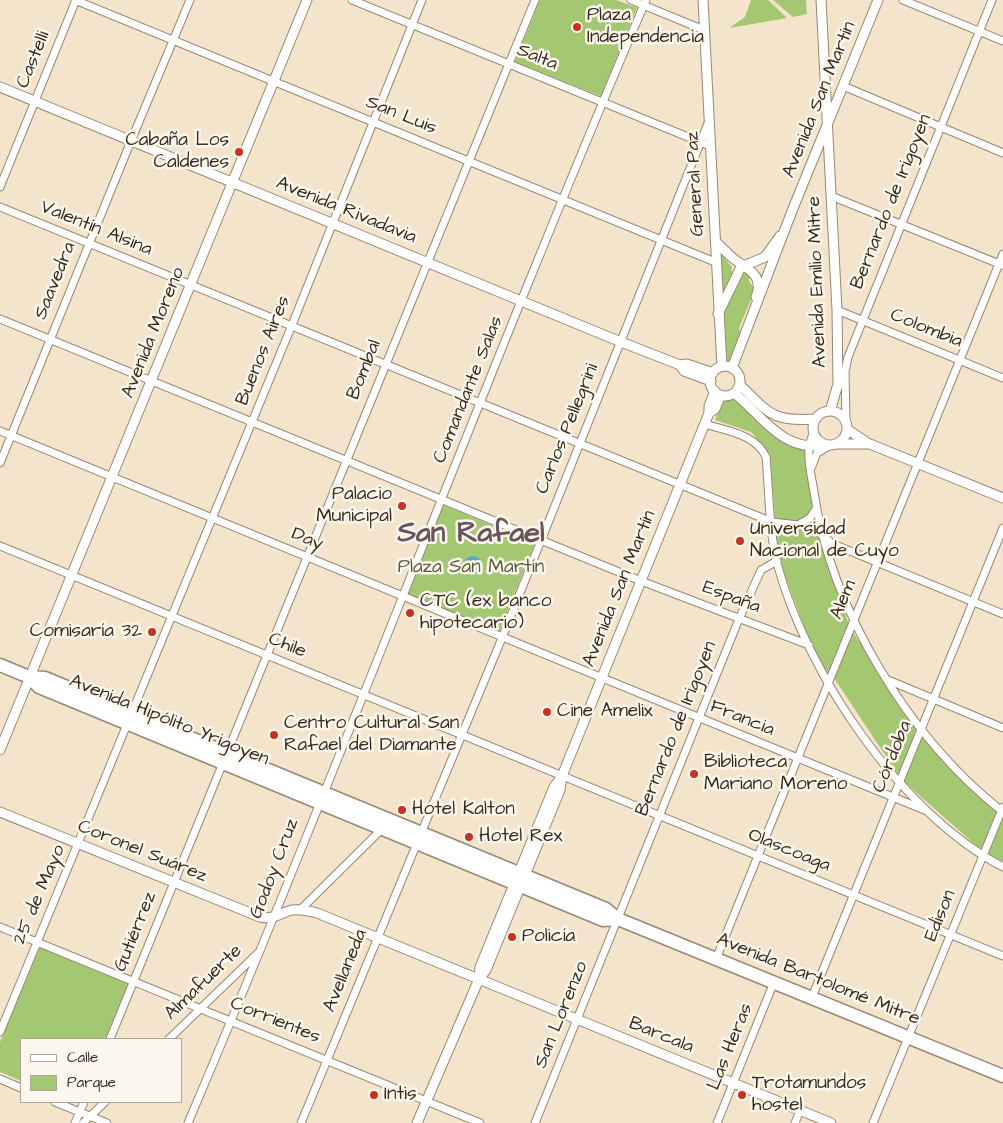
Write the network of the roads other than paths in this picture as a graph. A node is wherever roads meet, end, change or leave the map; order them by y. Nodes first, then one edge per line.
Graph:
1 (76, 0) edge
2 (190, 0) edge
3 (307, 0) edge
4 (352, 0) edge
5 (422, 0) edge
6 (535, 0) edge
7 (630, 0) edge
8 (703, 0) edge
9 (821, 0) edge
10 (878, 0) edge
11 (903, 0) edge
12 (992, 0) edge
13 (645, 3) edge
14 (412, 24) junction
15 (704, 30) junction
16 (979, 31) junction
17 (174, 40) junction
18 (1003, 41) edge
19 (508, 63) junction
20 (275, 82) junction
21 (843, 86) junction
22 (0, 87) edge
23 (35, 101) junction
24 (604, 103) junction
25 (709, 120) junction
26 (374, 123) junction
27 (828, 124) junction
28 (940, 126) junction
29 (130, 141) junction
30 (700, 142) junction
31 (710, 146) junction
32 (1003, 153) edge
33 (468, 161) junction
34 (233, 183) junction
35 (0, 187) edge
36 (831, 196) junction
37 (564, 200) junction
38 (0, 207) edge
39 (792, 212) junction
40 (901, 223) junction
41 (334, 224) junction
42 (662, 239) junction
43 (716, 242) junction
44 (89, 243) junction
45 (1003, 254) edge
46 (427, 262) junction
47 (715, 262) junction
48 (1001, 264) edge
49 (744, 265) junction
50 (191, 285) junction
51 (523, 302) junction
52 (837, 310) junction
53 (718, 314) junction
54 (0, 319) edge
55 (862, 320) junction
56 (292, 325) junction
57 (746, 335) junction
58 (50, 339) junction
59 (620, 342) junction
60 (960, 360) junction
61 (385, 364) junction
62 (722, 367) junction
63 (732, 368) junction
64 (712, 377) junction
65 (1003, 378) edge
66 (152, 381) junction
67 (740, 385) junction
68 (718, 393) junction
69 (734, 393) junction
70 (481, 404) junction
71 (830, 411) junction
72 (816, 419) junction
73 (252, 422) junction
74 (705, 424) junction
75 (846, 425) junction
76 (0, 432) edge
77 (814, 432) junction
78 (11, 436) junction
79 (580, 444) junction
80 (870, 444) junction
81 (831, 445) junction
82 (808, 447) junction
83 (346, 460) junction
84 (0, 463) edge
85 (918, 463) junction
86 (811, 472) junction
87 (113, 478) junction
88 (680, 485) junction
89 (1003, 498) edge
90 (442, 499) junction
91 (816, 509) junction
92 (212, 518) junction
93 (772, 522) junction
94 (798, 525) junction
95 (1003, 528) edge
96 (823, 537) junction
97 (541, 540) junction
98 (0, 546) edge
99 (307, 557) junction
100 (777, 561) junction
101 (877, 562) junction
102 (72, 577) junction
103 (641, 581) junction
104 (402, 596) junction
105 (973, 602) junction
106 (1003, 614) edge
107 (171, 616) junction
108 (739, 619) junction
109 (854, 621) junction
110 (502, 638) junction
111 (809, 645) junction
112 (267, 656) junction
113 (0, 665) edge
114 (29, 677) junction
115 (602, 678) junction
116 (888, 680) junction
117 (829, 681) junction
118 (362, 694) junction
119 (933, 700) junction
120 (129, 719) junction
121 (700, 719) junction
122 (1003, 728) edge
123 (921, 729) junction
124 (462, 735) junction
125 (0, 750) edge
126 (224, 758) junction
127 (797, 759) junction
128 (562, 776) junction
129 (900, 784) junction
130 (321, 797) junction
131 (894, 797) junction
132 (1002, 810) edge
133 (927, 811) junction
134 (0, 812) edge
135 (659, 816) junction
136 (382, 829) junction
137 (418, 838) junction
138 (79, 844) junction
139 (758, 856) junction
140 (982, 856) junction
141 (1003, 867) edge
142 (520, 879) junction
143 (174, 882) junction
144 (854, 894) junction
145 (300, 910) junction
146 (273, 918) junction
147 (618, 919) junction
148 (0, 927) edge
149 (951, 934) junction
150 (377, 938) junction
151 (38, 942) junction
152 (260, 951) junction
153 (1003, 956) edge
154 (716, 959) junction
155 (479, 979) junction
156 (134, 981) junction
157 (774, 982) junction
158 (812, 997) junction
159 (200, 1009) junction
160 (578, 1019) junction
161 (231, 1022) junction
162 (0, 1032) edge
163 (909, 1037) junction
164 (110, 1038) edge
165 (170, 1038) edge
166 (327, 1060) junction
167 (1003, 1076) edge
168 (0, 1079) edge
169 (734, 1083) junction
170 (20, 1088) edge
171 (426, 1101) junction
172 (58, 1103) edge
173 (84, 1103) edge
174 (104, 1103) edge
175 (800, 1110) junction
176 (80, 1112) junction
177 (90, 1116) junction
178 (75, 1123) edge
179 (83, 1123) edge
180 (107, 1123) edge
181 (188, 1123) edge
182 (301, 1123) edge
183 (417, 1123) edge
184 (480, 1123) edge
185 (534, 1123) edge
186 (717, 1123) edge
187 (795, 1123) edge
188 (832, 1123) edge
189 (874, 1123) edge

1 - 17 street, San Luis
1 - 23 street, Castelli
2 - 17 street, Saavedra
3 - 20 street, Avenida Moreno
4 - 14 street, Salta
5 - 14 street, Buenos Aires
6 - 19 street, Bombal
7 - 13 street
8 - 15 street, General Paz
9 - 27 street, Avenida Emilio Mitre
10 - 21 street, Avenida San Martín
11 - 16 street
12 - 16 street, Bernardo de Irigoyen
13 - 15 street
13 - 24 street, Comandante Salas
14 - 19 street, Salta
14 - 26 street, Buenos Aires
15 - 25 street, General Paz
16 - 18 street
16 - 28 street, Bernardo de Irigoyen
17 - 20 street, San Luis
17 - 29 street, Saavedra
19 - 24 street, Salta
19 - 33 street, Bombal
20 - 26 street, San Luis
20 - 34 street, Avenida Moreno
21 - 27 street, Avenida San Martín
21 - 28 street
22 - 23 street, Avenida Rivadavia
23 - 29 street, Avenida Rivadavia
23 - 35 street, Castelli
24 - 30 street, Salta
24 - 37 street, Comandante Salas
25 - 30 street, Carlos Pellegrini
25 - 31 street, General Paz
26 - 33 street, San Luis
26 - 41 street, Buenos Aires
27 - 36 street, Avenida Emilio Mitre
27 - 39 street, Avenida San Martín
28 - 32 street
28 - 40 street, Bernardo de Irigoyen
29 - 34 street, Avenida Rivadavia
29 - 44 street, Saavedra
30 - 31 street, Salta
30 - 42 street, Carlos Pellegrini
31 - 43 street, General Paz
33 - 37 street, San Luis
33 - 46 street, Bombal
34 - 41 street, Avenida Rivadavia
34 - 50 street, Avenida Moreno
36 - 40 street
36 - 52 street, Avenida Emilio Mitre
37 - 42 street, San Luis
37 - 51 street, Comandante Salas
38 - 44 street, Valentín Alsina
39 - 49 street, Avenida San Martín
39 - 57 street, Avenida San Martín
40 - 48 street
40 - 55 street, Bernardo de Irigoyen
41 - 46 street, Avenida Rivadavia
41 - 56 street, Buenos Aires
42 - 47 street, San Luis
42 - 59 street, Carlos Pellegrini
43 - 47 street, General Paz
43 - 49 street
44 - 50 street, Valentín Alsina
44 - 58 street, Saavedra
45 - 48 street, Alem
46 - 51 street, Avenida Rivadavia
46 - 61 street, Bombal
47 - 53 street, General Paz
48 - 60 street, Alem
49 - 53 street
49 - 57 street
50 - 56 street, Valentín Alsina
50 - 66 street, Avenida Moreno
51 - 59 street, Avenida Rivadavia
51 - 70 street, Comandante Salas
52 - 55 street, Colombia
52 - 71 street, Avenida Emilio Mitre
53 - 62 street, General Paz
54 - 58 street, España
55 - 60 street, Colombia
55 - 75 street, Bernardo de Irigoyen
56 - 61 street, Valentín Alsina
56 - 73 street, Buenos Aires
57 - 63 street, Avenida San Martín
58 - 66 street, España
58 - 78 street, Saavedra
59 - 64 street, Avenida Rivadavia
59 - 79 street, Carlos Pellegrini
60 - 65 street, Colombia
60 - 85 street, Alem
61 - 70 street, Valentín Alsina
61 - 83 street, Bombal
62 - 63 street
62 - 64 street
63 - 67 street
64 - 68 street
66 - 73 street, España
66 - 87 street, Avenida Moreno
67 - 69 street
67 - 72 street
68 - 69 street
68 - 74 street, Avenida San Martín
69 - 82 street
70 - 79 street, Valentín Alsina
70 - 90 street, Comandante Salas
71 - 72 street
71 - 75 street
72 - 77 street
73 - 83 street, España
73 - 92 street, Buenos Aires
74 - 88 street, Avenida San Martín
74 - 93 street
75 - 80 street
75 - 81 street
76 - 78 street, Day
77 - 81 street
77 - 82 street
78 - 84 street, Saavedra
78 - 87 street, Day
79 - 88 street, Valentín Alsina
79 - 97 street, Carlos Pellegrini
80 - 81 street
80 - 85 street
81 - 82 street
81 - 86 street
82 - 86 street
83 - 90 street, España
83 - 99 street, Bombal
85 - 89 street
85 - 101 street, Alem
86 - 91 street
87 - 92 street, Day
87 - 102 street, Avenida Moreno
88 - 93 street, Valentín Alsina
88 - 103 street, Avenida San Martín
90 - 97 street, España
90 - 104 street, Comandante Salas
91 - 94 street
91 - 96 street
92 - 99 street, Day
92 - 107 street, Buenos Aires
93 - 94 street, Valentín Alsina
93 - 100 street
94 - 96 street, Valentín Alsina
95 - 105 street, Córdoba
96 - 101 street, Valentín Alsina
96 - 109 street
97 - 103 street, España
97 - 110 street, Carlos Pellegrini
98 - 102 street, Chile
99 - 104 street, Day
99 - 112 street, Bombal
100 - 108 street, Bernardo de Irigoyen
100 - 111 street
101 - 105 street, Valentín Alsina
101 - 109 street, Alem
102 - 107 street, Chile
102 - 114 street, Avenida Moreno
103 - 108 street, España
103 - 115 street, Avenida San Martín
104 - 110 street, Day
104 - 118 street, Comandante Salas
105 - 106 street, Valentín Alsina
105 - 119 street, Córdoba
107 - 112 street, Chile
107 - 120 street, Buenos Aires
108 - 111 street, España
108 - 121 street, Bernardo de Irigoyen
109 - 116 street
109 - 117 street, Alem
110 - 115 street, Day
110 - 124 street, Carlos Pellegrini
111 - 117 street
112 - 118 street, Chile
112 - 126 street, Bombal
113 - 114 highway, Avenida Hipólito Yrigoyen
114 - 120 highway, Avenida Hipólito Yrigoyen
114 - 125 street, Avenida Moreno
115 - 121 street, Francia
115 - 128 street, Avenida San Martín
116 - 119 street
116 - 123 street
117 - 127 street, Alem
117 - 129 street
118 - 124 street, Chile
118 - 130 street, Comandante Salas
119 - 122 street
119 - 123 street, Córdoba
120 - 126 highway, Avenida Hipólito Yrigoyen
120 - 138 street, 25 de Mayo
121 - 127 street, Francia
121 - 135 street, Bernardo de Irigoyen
123 - 129 street, Córdoba
123 - 132 street
124 - 128 street, Chile
124 - 137 street, Carlos Pellegrini
126 - 130 highway, Avenida Hipólito Yrigoyen
126 - 143 street, Gutiérrez
127 - 131 street, Francia
127 - 139 street, Alem
128 - 135 street, Olascoaga
128 - 142 street, Avenida San Martín
129 - 131 street, Córdoba
129 - 133 street
130 - 136 highway, Avenida Hipólito Yrigoyen
130 - 137 highway, Avenida Hipólito Yrigoyen
130 - 146 street, Godoy Cruz
131 - 133 street, Francia
131 - 144 street, Córdoba
132 - 140 street, Edison
133 - 140 street
134 - 138 street, Coronel Suárez
135 - 139 street, Olascoaga
135 - 147 street, Bernardo de Irigoyen
136 - 137 highway, Avenida Hipólito Yrigoyen
136 - 145 street
137 - 142 highway, Avenida Hipólito Yrigoyen
137 - 150 street, Avellaneda
138 - 143 street, Coronel Suárez
138 - 151 street, 25 de Mayo
139 - 144 street, Olascoaga
139 - 154 street, Alem
140 - 141 street
140 - 149 street, Edison
142 - 147 highway, Avenida Bartolomé Mitre
142 - 155 street, Avenida San Martín
143 - 146 street, Coronel Suárez
143 - 156 street, Gutiérrez
144 - 149 street, Olascoaga
144 - 158 street, Córdoba
145 - 146 street
145 - 150 street
146 - 152 street, Godoy Cruz
147 - 154 highway, Avenida Bartolomé Mitre
147 - 160 street, San Lorenzo
148 - 151 street, Corrientes
149 - 153 street, Olascoaga
149 - 163 street, Edison
150 - 155 street
150 - 166 street, Avellaneda
151 - 156 street, Corrientes
151 - 162 street, 25 de Mayo
152 - 159 street, Almafuerte
152 - 161 street, Godoy Cruz
154 - 157 highway, Avenida Bartolomé Mitre
155 - 160 street, Barcala
155 - 171 street, Avenida San Martín
156 - 159 street, Corrientes
156 - 164 street, Gutiérrez
157 - 158 highway, Avenida Bartolomé Mitre
157 - 169 street, Las Heras
158 - 163 highway, Avenida Bartolomé Mitre
159 - 161 street, Corrientes
159 - 165 street, Almafuerte
160 - 169 street, Barcala
160 - 185 street, San Lorenzo
161 - 166 street, Corrientes
161 - 181 street, Godoy Cruz
163 - 167 highway, Avenida Bartolomé Mitre
163 - 189 street, Edison
166 - 171 street, Corrientes
166 - 182 street, Avellaneda
168 - 170 street
169 - 175 street, Barcala
169 - 186 street, Las Heras
171 - 183 street, Avenida San Martín
171 - 184 street, Corrientes
172 - 176 street
173 - 176 street
174 - 177 street
175 - 187 street
175 - 188 street, Barcala
176 - 177 street
176 - 178 street
177 - 179 street
177 - 180 street

